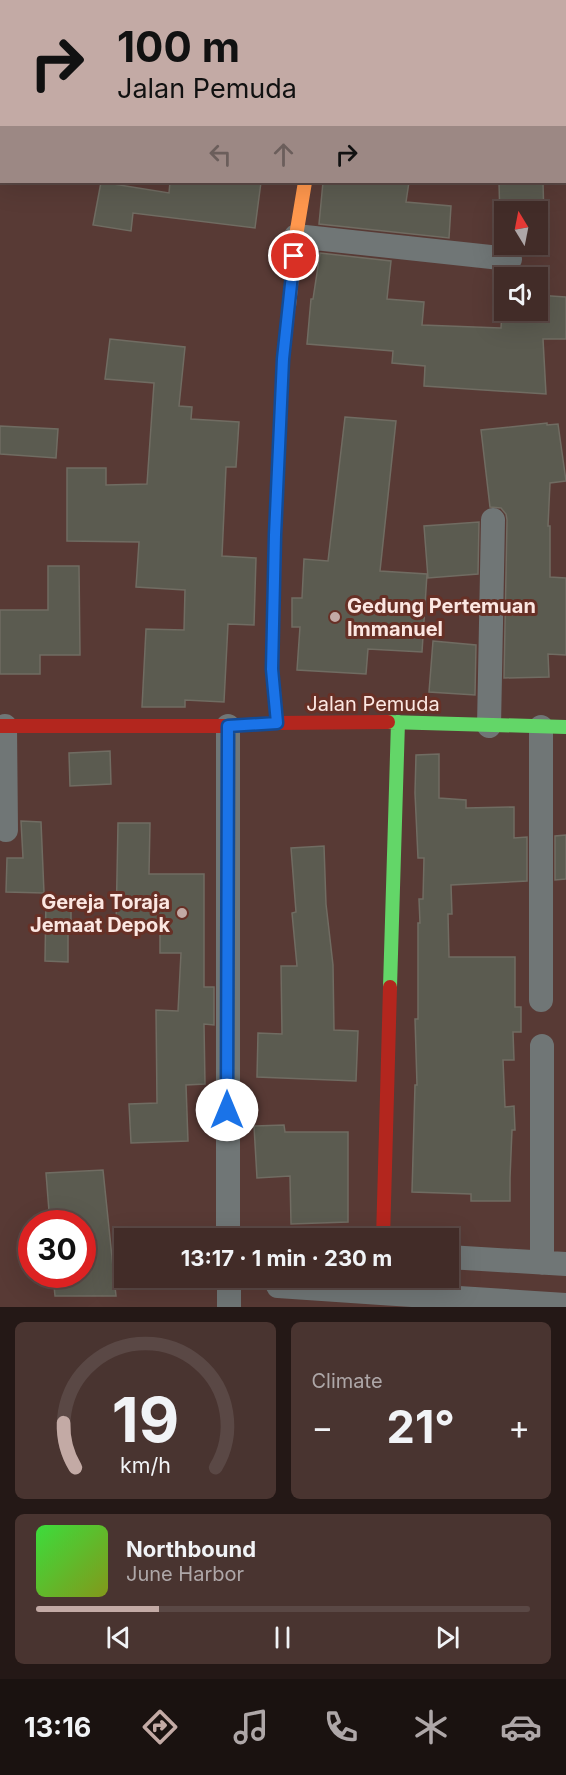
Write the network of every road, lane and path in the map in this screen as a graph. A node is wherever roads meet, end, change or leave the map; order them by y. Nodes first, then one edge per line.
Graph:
1 (305, 183) edge
2 (296, 236) junction
3 (510, 259) dead end
4 (493, 520) dead end
5 (398, 722) junction
6 (277, 723) junction
7 (2, 726) edge
8 (228, 726) junction
9 (489, 726) junction
10 (541, 727) junction
11 (566, 727) edge
12 (6, 830) dead end
13 (541, 1000) dead end
14 (542, 1046) dead end
15 (228, 1228) edge
16 (383, 1228) edge
17 (459, 1258) edge
18 (554, 1263) edge
19 (229, 1288) edge
20 (401, 1288) edge
21 (515, 1305) edge
22 (566, 1305) edge
23 (229, 1307) edge

1 - 2 street
2 - 3 street
2 - 6 street
4 - 9 street
5 - 6 street, Jalan Pemuda
5 - 9 street, Jalan Pemuda
5 - 16 street
6 - 8 street, Jalan Pemuda
7 - 8 street, Jalan Pemuda
7 - 12 street
8 - 15 street
9 - 10 street, Jalan Pemuda
10 - 11 street, Jalan Pemuda
10 - 13 street
14 - 18 street
17 - 18 street
19 - 23 street
20 - 21 street
21 - 22 street

